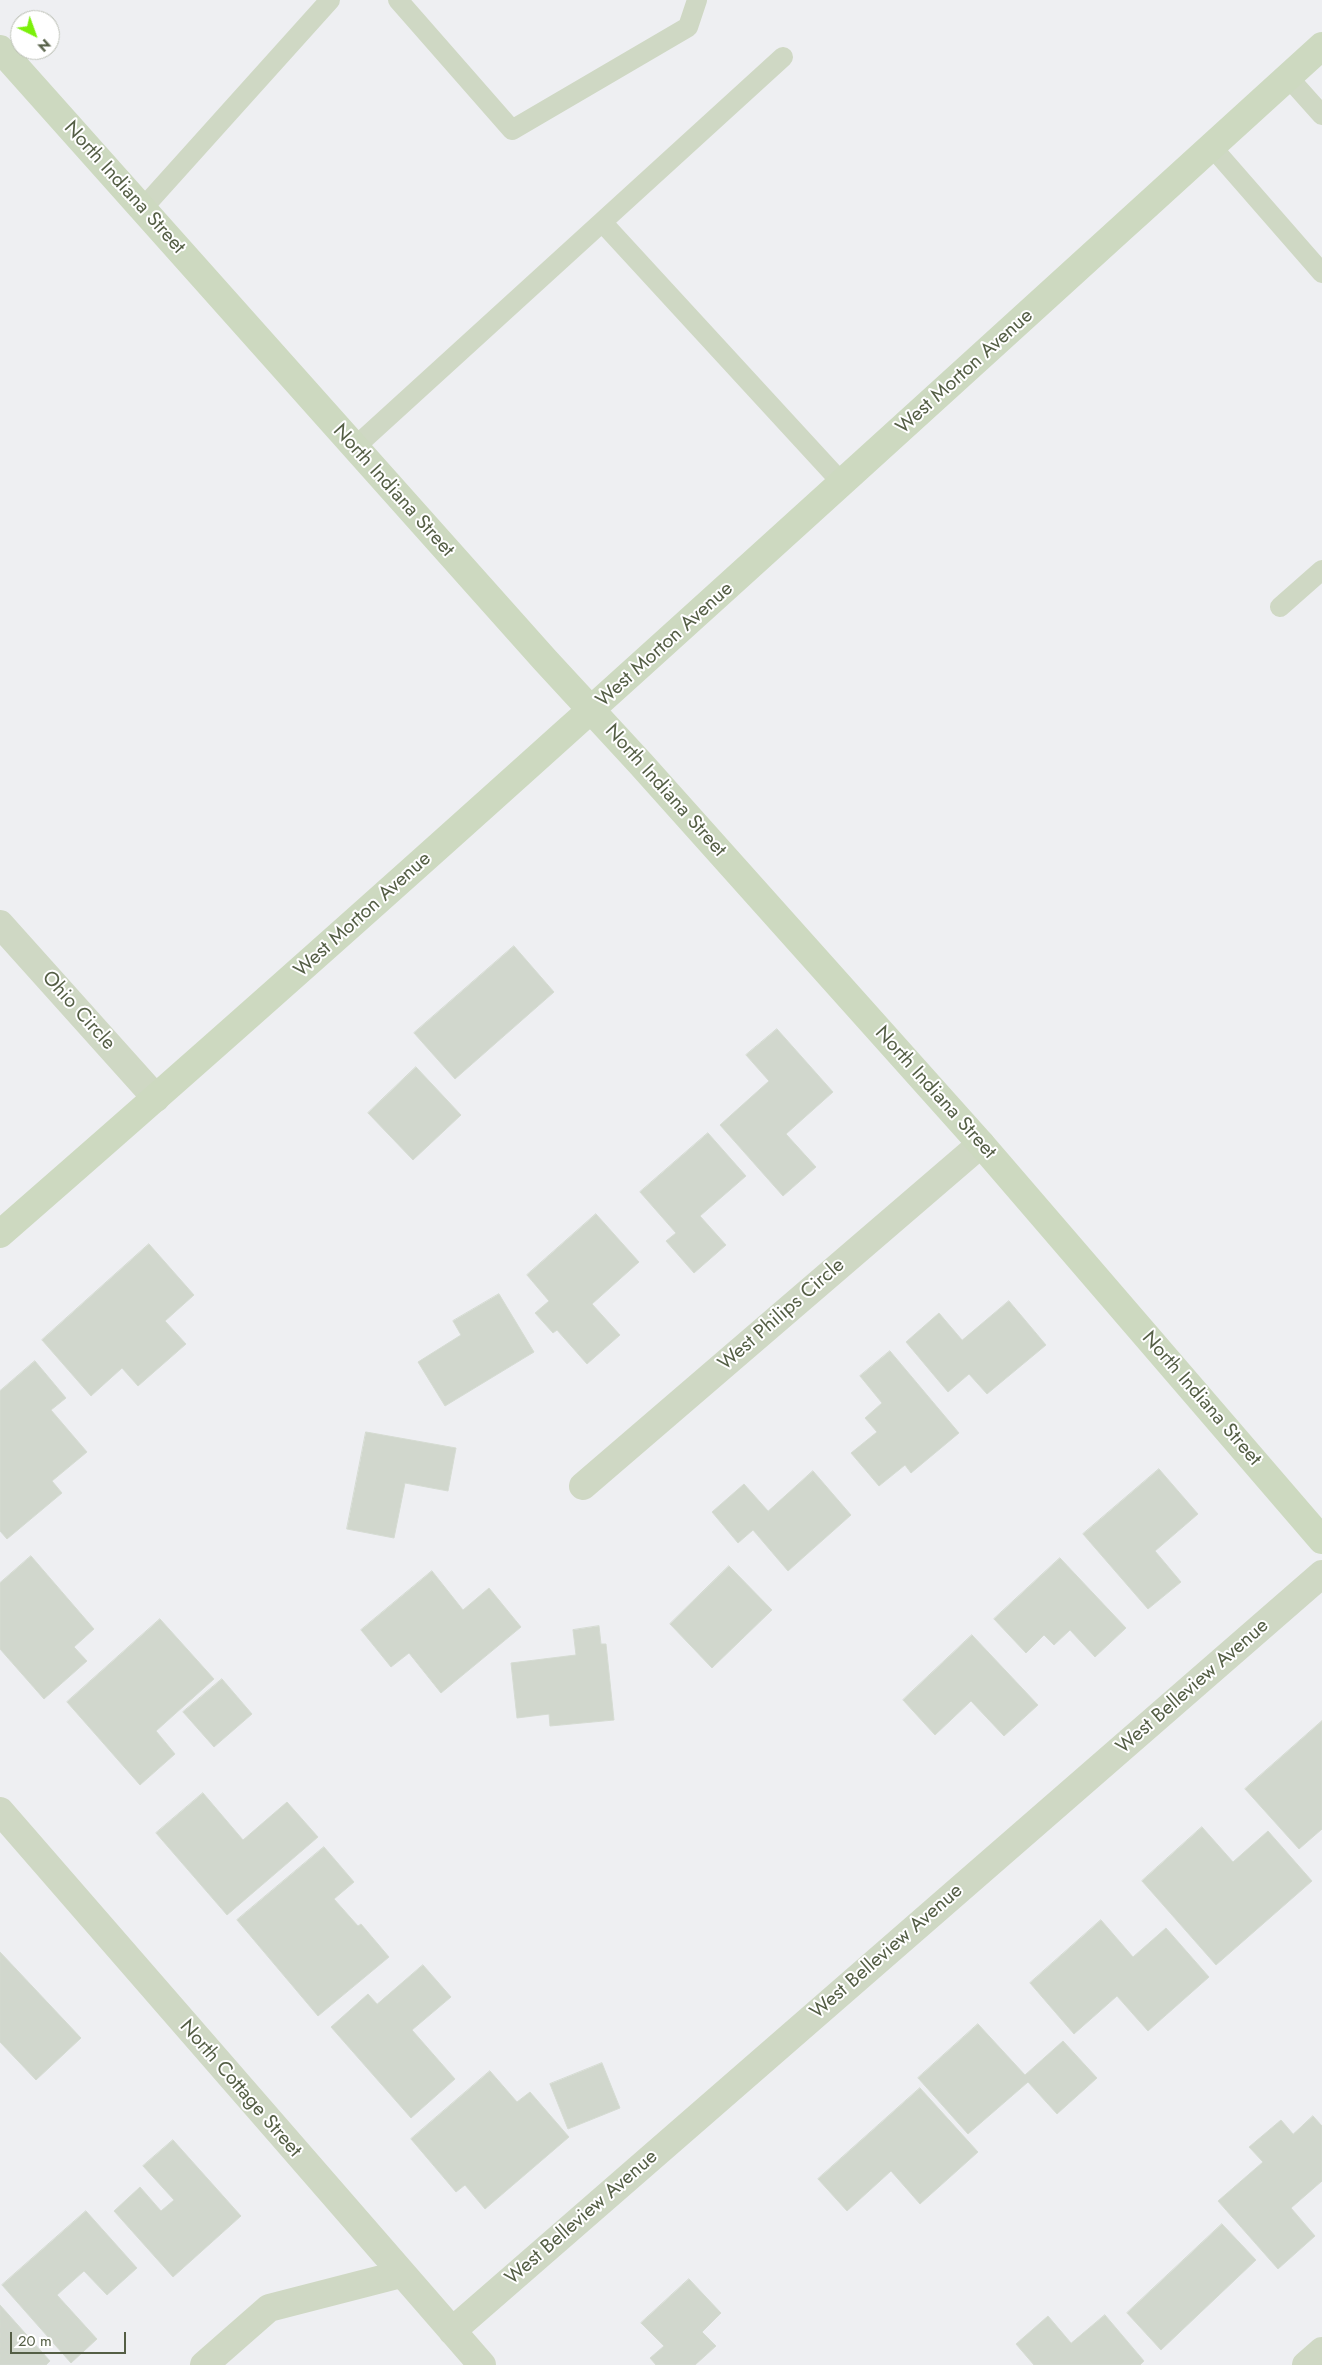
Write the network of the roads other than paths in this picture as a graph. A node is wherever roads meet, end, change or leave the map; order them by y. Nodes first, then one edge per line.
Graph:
1 (330, 0) edge
2 (398, 0) edge
3 (697, 0) edge
4 (1322, 46) edge
5 (0, 49) edge
6 (783, 57) dead end
7 (1288, 77) junction
8 (1322, 115) edge
9 (1212, 147) junction
10 (142, 209) junction
11 (602, 222) junction
12 (1322, 272) edge
13 (355, 448) junction
14 (843, 484) junction
15 (1322, 570) edge
16 (1280, 607) dead end
17 (592, 711) junction
18 (0, 924) edge
19 (156, 1098) junction
20 (981, 1144) junction
21 (0, 1234) edge
22 (583, 1486) dead end
23 (1322, 1540) edge
24 (1322, 1574) edge
25 (0, 1811) edge
26 (401, 2274) junction
27 (452, 2331) junction
28 (1322, 2351) edge
29 (204, 2365) edge
30 (482, 2365) edge
31 (1306, 2365) edge

1 - 10 lane
2 - 3 lane
4 - 7 main road, West Morton Avenue
5 - 10 main road, North Indiana Street
6 - 11 lane
7 - 8 lane
7 - 9 main road, West Morton Avenue
9 - 12 lane
9 - 14 main road, West Morton Avenue
10 - 13 main road, North Indiana Street
11 - 13 lane
11 - 14 lane
13 - 17 main road, North Indiana Street
14 - 17 main road, West Morton Avenue
15 - 16 lane
17 - 19 main road, West Morton Avenue
17 - 20 main road, North Indiana Street
18 - 19 street, Ohio Circle
19 - 21 main road, West Morton Avenue
20 - 22 street, West Philips Circle
20 - 23 main road, North Indiana Street
24 - 27 street, West Belleview Avenue
25 - 26 street, North Cottage Street
26 - 27 street, North Cottage Street
26 - 29 street
27 - 30 street, North Cottage Street
28 - 31 street

